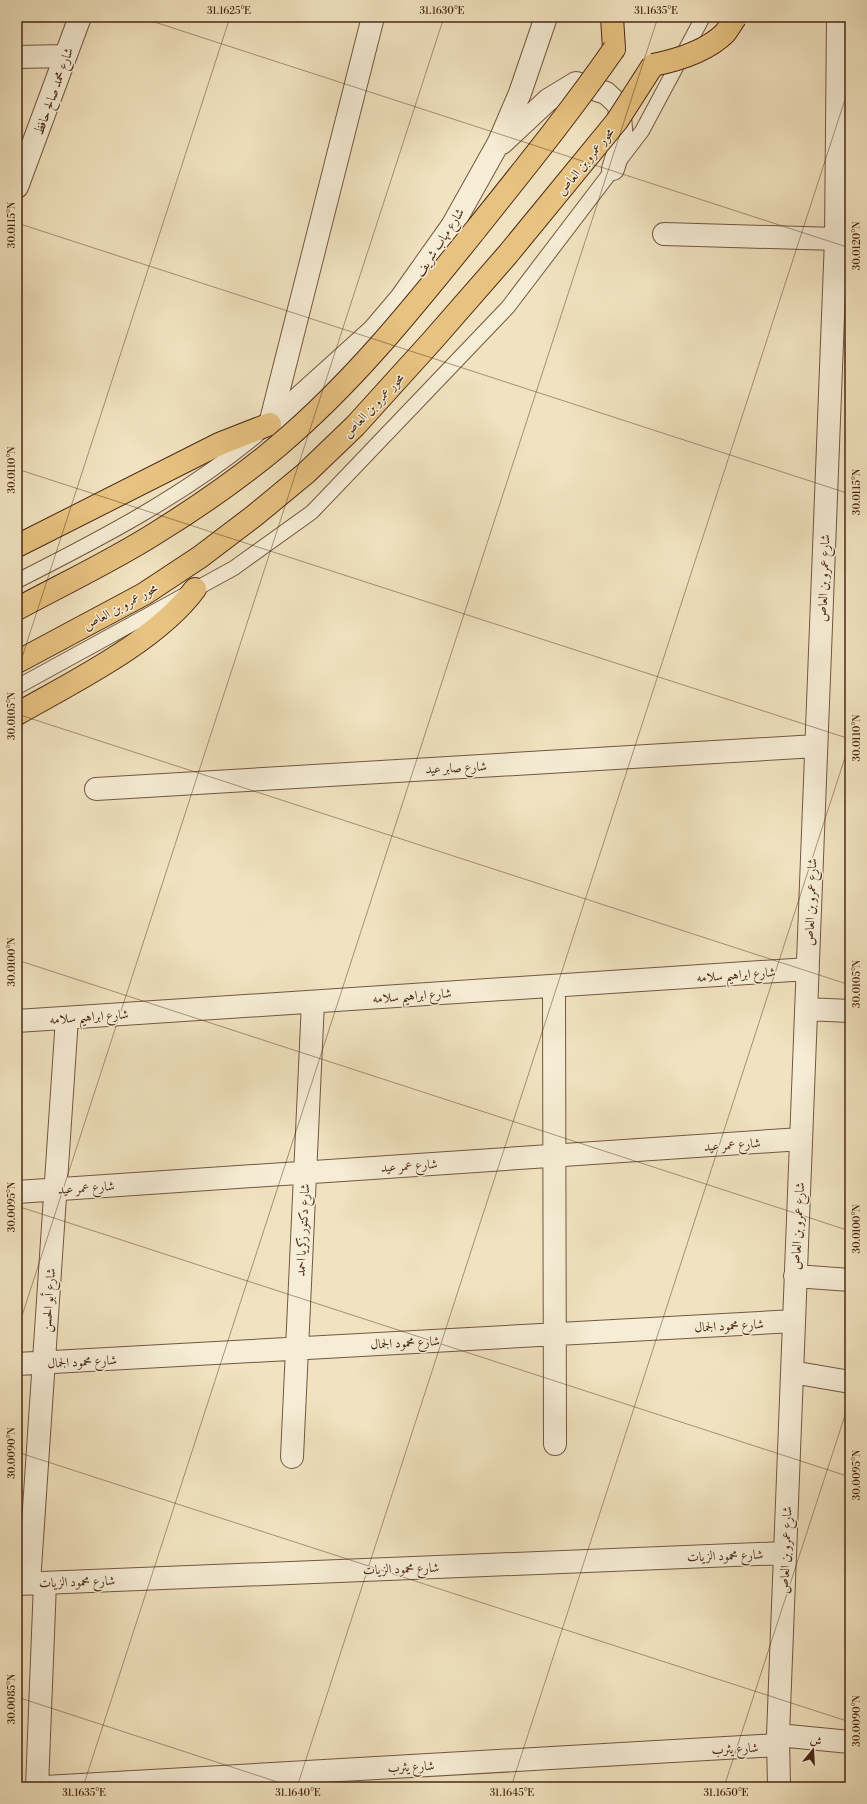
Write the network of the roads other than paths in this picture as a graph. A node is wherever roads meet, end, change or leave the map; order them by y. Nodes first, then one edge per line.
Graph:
1 (80, 17) edge
2 (373, 17) edge
3 (546, 17) edge
4 (612, 17) edge
5 (703, 17) edge
6 (736, 17) edge
7 (838, 17) edge
8 (65, 56) junction
9 (17, 58) edge
10 (496, 147) junction
11 (613, 169) junction
12 (19, 174) edge
13 (664, 234) dead end
14 (836, 239) junction
15 (270, 424) junction
16 (17, 546) edge
17 (17, 582) edge
18 (196, 589) junction
19 (17, 609) edge
20 (17, 662) edge
21 (17, 688) edge
22 (17, 714) edge
23 (816, 746) junction
24 (96, 789) dead end
25 (808, 969) junction
26 (554, 986) junction
27 (313, 1002) junction
28 (806, 1009) junction
29 (850, 1011) edge
30 (67, 1018) junction
31 (17, 1021) edge
32 (801, 1139) junction
33 (554, 1155) junction
34 (305, 1172) junction
35 (56, 1189) junction
36 (17, 1192) edge
37 (795, 1276) junction
38 (850, 1280) edge
39 (794, 1321) junction
40 (555, 1334) junction
41 (297, 1348) junction
42 (44, 1363) junction
43 (17, 1364) edge
44 (792, 1372) junction
45 (850, 1382) edge
46 (555, 1444) dead end
47 (292, 1457) dead end
48 (26, 1504) edge
49 (785, 1553) junction
50 (31, 1583) edge
51 (778, 1740) junction
52 (850, 1742) edge
53 (37, 1787) edge
54 (45, 1787) edge
55 (779, 1787) edge

1 - 8 street, شارع محمد صالح حافظ
2 - 15 street
3 - 10 street, شارع مهاب شريف
4 - 19 main road, bridge
5 - 11 lane
6 - 20 main road, محور عمرو بن العاص, bridge
7 - 14 street, شارع عمرو بن العاص
8 - 9 street
8 - 12 street, شارع محمد صالح حافظ
10 - 11 street
10 - 15 street, شارع مهاب شريف
11 - 18 lane
13 - 14 street
14 - 23 street, شارع عمرو بن العاص
15 - 16 main road
15 - 17 lane
18 - 21 lane
18 - 22 main road
23 - 24 street, شارع صابر عيد
23 - 25 street, شارع عمرو بن العاص
25 - 26 street, شارع ابراهيم سلامه
25 - 28 street, شارع عمرو بن العاص
26 - 27 street, شارع ابراهيم سلامه
26 - 33 street
27 - 30 street, شارع ابراهيم سلامه
27 - 34 street, شارع دكتور زكريا احمد
28 - 29 street
28 - 32 street, شارع عمرو بن العاص
30 - 31 street, شارع ابراهيم سلامه
30 - 35 street, شارع أبو الحسن
32 - 33 street, شارع عمر عيد
32 - 37 street, شارع عمرو بن العاص
33 - 34 street, شارع عمر عيد
33 - 40 street
34 - 35 street, شارع عمر عيد
34 - 41 street, شارع دكتور زكريا احمد
35 - 36 street, شارع عمر عيد
35 - 42 street, شارع أبو الحسن
37 - 38 street
37 - 39 street, شارع عمرو بن العاص
39 - 40 street, شارع محمود الجمال
39 - 44 street, شارع عمرو بن العاص
40 - 41 street, شارع محمود الجمال
40 - 46 street
41 - 42 street, شارع محمود الجمال
41 - 47 street, شارع دكتور زكريا احمد
42 - 43 street, شارع محمود الجمال
42 - 48 street, شارع أبو الحسن
44 - 45 street
44 - 49 street, شارع عمرو بن العاص
48 - 50 street, شارع أبو الحسن
49 - 50 street, شارع محمود الزيات
49 - 51 street, شارع عمرو بن العاص
50 - 53 street, شارع أبو الحسن
51 - 52 street, شارع يثرب
51 - 54 street, شارع يثرب
51 - 55 street, شارع عمرو بن العاص

